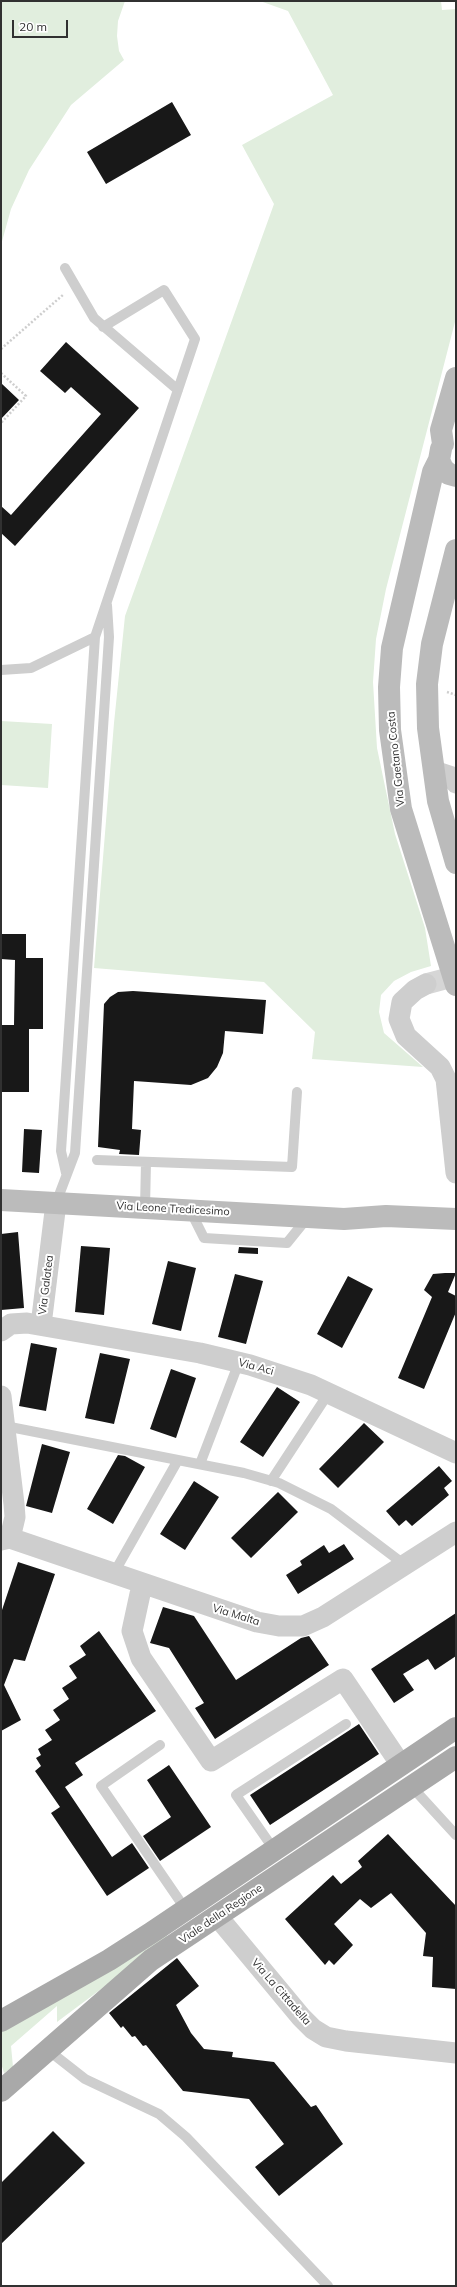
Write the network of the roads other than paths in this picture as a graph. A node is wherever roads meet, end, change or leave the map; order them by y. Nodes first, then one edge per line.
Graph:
1 (65, 268) dead end
2 (103, 327) junction
3 (456, 378) edge
4 (178, 390) junction
5 (446, 446) edge
6 (456, 476) edge
7 (456, 550) edge
8 (107, 597) junction
9 (95, 636) junction
10 (1, 670) edge
11 (434, 771) junction
12 (456, 783) edge
13 (456, 863) edge
14 (426, 984) tunnel mouth
15 (456, 985) edge
16 (297, 1092) dead end
17 (97, 1160) dead end
18 (146, 1162) junction
19 (66, 1173) junction
20 (456, 1173) edge
21 (1, 1200) edge
22 (56, 1203) junction
23 (144, 1208) junction
24 (344, 1219) junction
25 (456, 1219) edge
26 (456, 1233) edge
27 (41, 1325) junction
28 (1, 1331) edge
29 (239, 1362) junction
30 (328, 1394) junction
31 (1, 1396) edge
32 (5, 1426) junction
33 (456, 1453) edge
34 (178, 1460) junction
35 (200, 1464) junction
36 (271, 1481) junction
37 (456, 1532) edge
38 (5, 1539) edge
39 (406, 1565) junction
40 (114, 1574) junction
41 (144, 1584) junction
42 (346, 1724) dead end
43 (456, 1728) edge
44 (160, 1745) dead end
45 (456, 1757) edge
46 (401, 1765) junction
47 (412, 1787) junction
48 (456, 1835) edge
49 (274, 1851) junction
50 (246, 1870) junction
51 (259, 1888) junction
52 (186, 1910) junction
53 (217, 1916) junction
54 (199, 1928) junction
55 (48, 1993) junction
56 (1, 2010) edge
57 (1, 2021) edge
58 (48, 2050) junction
59 (456, 2053) edge
60 (1, 2090) edge
61 (328, 2286) edge

1 - 2 lane
2 - 4 lane
2 - 4 lane
3 - 5 street, Via Gaetano Costa
4 - 8 lane
5 - 6 street
5 - 15 street, Via Gaetano Costa
7 - 11 street
8 - 9 lane
8 - 19 lane
9 - 10 lane
9 - 19 lane
11 - 12 street
11 - 13 street
14 - 20 street
16 - 18 lane
17 - 18 lane
18 - 23 lane
19 - 22 lane
21 - 22 street, Via Leone Tredicesimo
22 - 23 street, Via Leone Tredicesimo
22 - 27 street, Via Galatea
23 - 24 street, Via Leone Tredicesimo
24 - 25 street
24 - 26 street
27 - 28 street, Via Galatea
27 - 29 street, Via Aci
29 - 30 street, Via Aci
29 - 35 lane
30 - 33 street, Via Aci
30 - 36 lane
31 - 32 street
32 - 34 lane
32 - 38 street
34 - 35 lane
34 - 40 lane
35 - 36 lane
36 - 39 lane
37 - 39 street, Via Malta
38 - 40 street, Via Malta
39 - 41 street, Via Malta
40 - 41 street, Via Malta
41 - 46 street
42 - 49 lane
43 - 46 main road, Viale della Regione
44 - 52 lane
45 - 47 main road, Viale della Regione
46 - 49 main road, Viale della Regione
47 - 48 lane
47 - 51 main road, Viale della Regione
49 - 50 main road, Viale della Regione
50 - 51 street
50 - 52 main road, Viale della Regione
51 - 53 main road, Viale della Regione
52 - 54 street
52 - 55 main road, Viale della Regione
53 - 54 main road, Viale della Regione
53 - 59 street, Via La Cittadella
54 - 58 main road, Viale della Regione
55 - 56 street
55 - 57 main road, Viale della Regione
58 - 60 main road, Viale della Regione
58 - 61 lane

